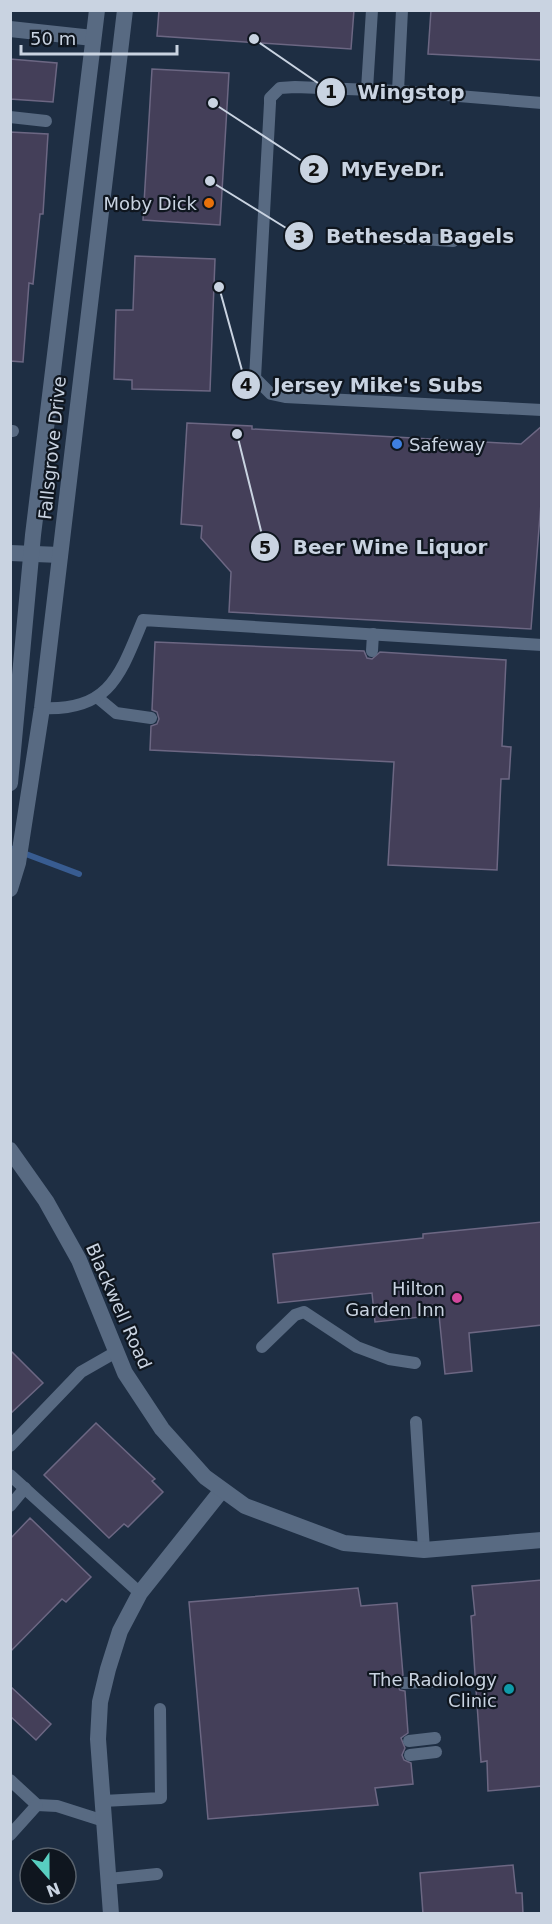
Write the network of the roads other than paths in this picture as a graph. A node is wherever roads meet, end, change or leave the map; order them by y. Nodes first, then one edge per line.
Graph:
1 (97, 10) edge
2 (125, 10) edge
3 (372, 10) edge
4 (402, 10) edge
5 (10, 28) edge
6 (93, 38) junction
7 (367, 89) junction
8 (398, 91) junction
9 (542, 103) edge
10 (10, 117) edge
11 (46, 120) dead end
12 (389, 237) dead end
13 (453, 240) dead end
14 (542, 410) edge
15 (10, 553) edge
16 (31, 555) junction
17 (60, 555) junction
18 (373, 634) junction
19 (542, 645) edge
20 (372, 651) dead end
21 (98, 698) junction
22 (42, 708) junction
23 (151, 718) dead end
24 (10, 783) edge
25 (10, 890) edge
26 (10, 1149) edge
27 (262, 1347) dead end
28 (116, 1352) junction
29 (415, 1363) dead end
30 (416, 1422) dead end
31 (10, 1446) edge
32 (10, 1475) edge
33 (25, 1488) junction
34 (222, 1490) junction
35 (10, 1506) edge
36 (542, 1540) edge
37 (424, 1550) junction
38 (140, 1593) junction
39 (431, 1682) dead end
40 (404, 1683) dead end
41 (160, 1709) dead end
42 (435, 1738) dead end
43 (409, 1741) dead end
44 (436, 1752) dead end
45 (410, 1755) dead end
46 (10, 1780) edge
47 (103, 1801) junction
48 (37, 1805) junction
49 (104, 1821) junction
50 (10, 1834) edge
51 (157, 1874) dead end
52 (109, 1878) junction
53 (111, 1914) edge

1 - 6 street, Fallsgrove Drive
2 - 17 street, Fallsgrove Drive
3 - 7 lane
4 - 8 lane
5 - 6 street
6 - 16 street, Fallsgrove Drive
7 - 8 lane
7 - 14 lane
8 - 9 lane
10 - 11 lane
12 - 13 lane
15 - 16 street
16 - 17 street
16 - 24 street, Fallsgrove Drive
17 - 22 street, Fallsgrove Drive
18 - 19 lane
18 - 20 lane
18 - 21 lane
21 - 22 lane
21 - 23 lane
22 - 25 street, Fallsgrove Drive
26 - 28 street, Blackwell Road
27 - 29 lane
28 - 31 lane
28 - 34 street, Blackwell Road
30 - 37 lane
32 - 33 lane
33 - 35 lane
33 - 38 lane
34 - 37 street, Blackwell Road
34 - 38 street
36 - 37 street, Blackwell Road
38 - 47 street
39 - 40 lane
41 - 47 lane
42 - 43 lane
44 - 45 lane
46 - 48 lane
47 - 49 street
48 - 49 lane
48 - 50 lane
49 - 52 street
51 - 52 lane
52 - 53 street

